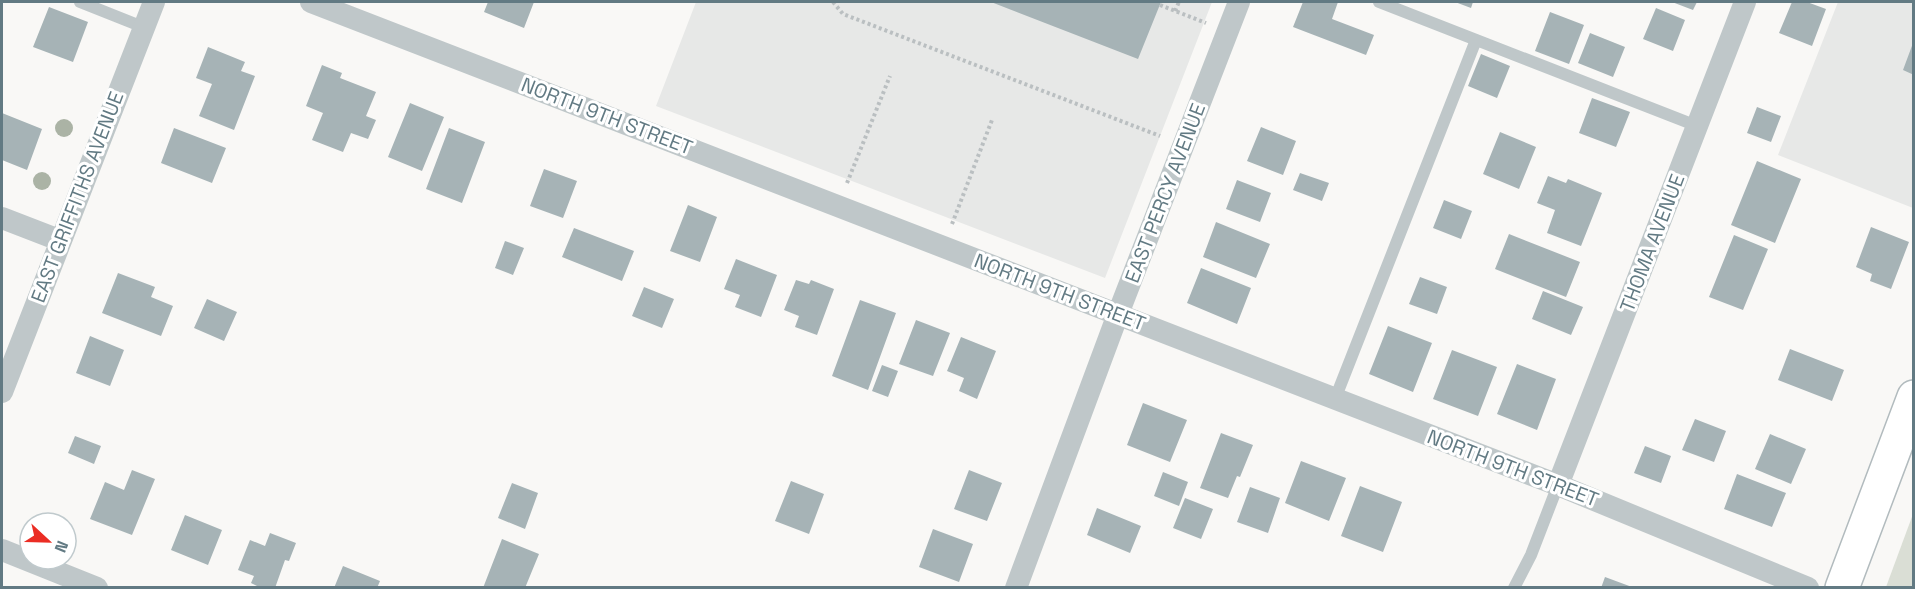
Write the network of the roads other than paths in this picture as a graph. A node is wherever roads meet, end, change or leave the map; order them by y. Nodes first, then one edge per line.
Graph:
1 (80, 2) edge
2 (154, 2) edge
3 (311, 2) edge
4 (1239, 2) edge
5 (1379, 2) edge
6 (1745, 2) edge
7 (143, 27) junction
8 (1476, 40) junction
9 (1697, 126) junction
10 (2, 218) edge
11 (59, 240) junction
12 (1118, 314) junction
13 (2, 392) edge
14 (1914, 397) edge
15 (1335, 399) junction
16 (1558, 485) junction
17 (2, 550) edge
18 (97, 588) edge
19 (1016, 588) edge
20 (1514, 588) edge
21 (1808, 588) edge
22 (1842, 588) edge

1 - 7 lane
2 - 7 street, EAST GRIFFITHS AVENUE
3 - 12 street, NORTH 9TH STREET
4 - 12 street, EAST PERCY AVENUE
5 - 8 lane
6 - 9 street, THOMA AVENUE
7 - 11 street, EAST GRIFFITHS AVENUE
8 - 9 lane
8 - 15 lane
9 - 16 street, THOMA AVENUE
10 - 11 street
11 - 13 street, EAST GRIFFITHS AVENUE
12 - 15 street, NORTH 9TH STREET
12 - 19 street, EAST PERCY AVENUE
14 - 22 main road
15 - 16 street, NORTH 9TH STREET
16 - 20 lane
16 - 21 street, NORTH 9TH STREET
17 - 18 street

